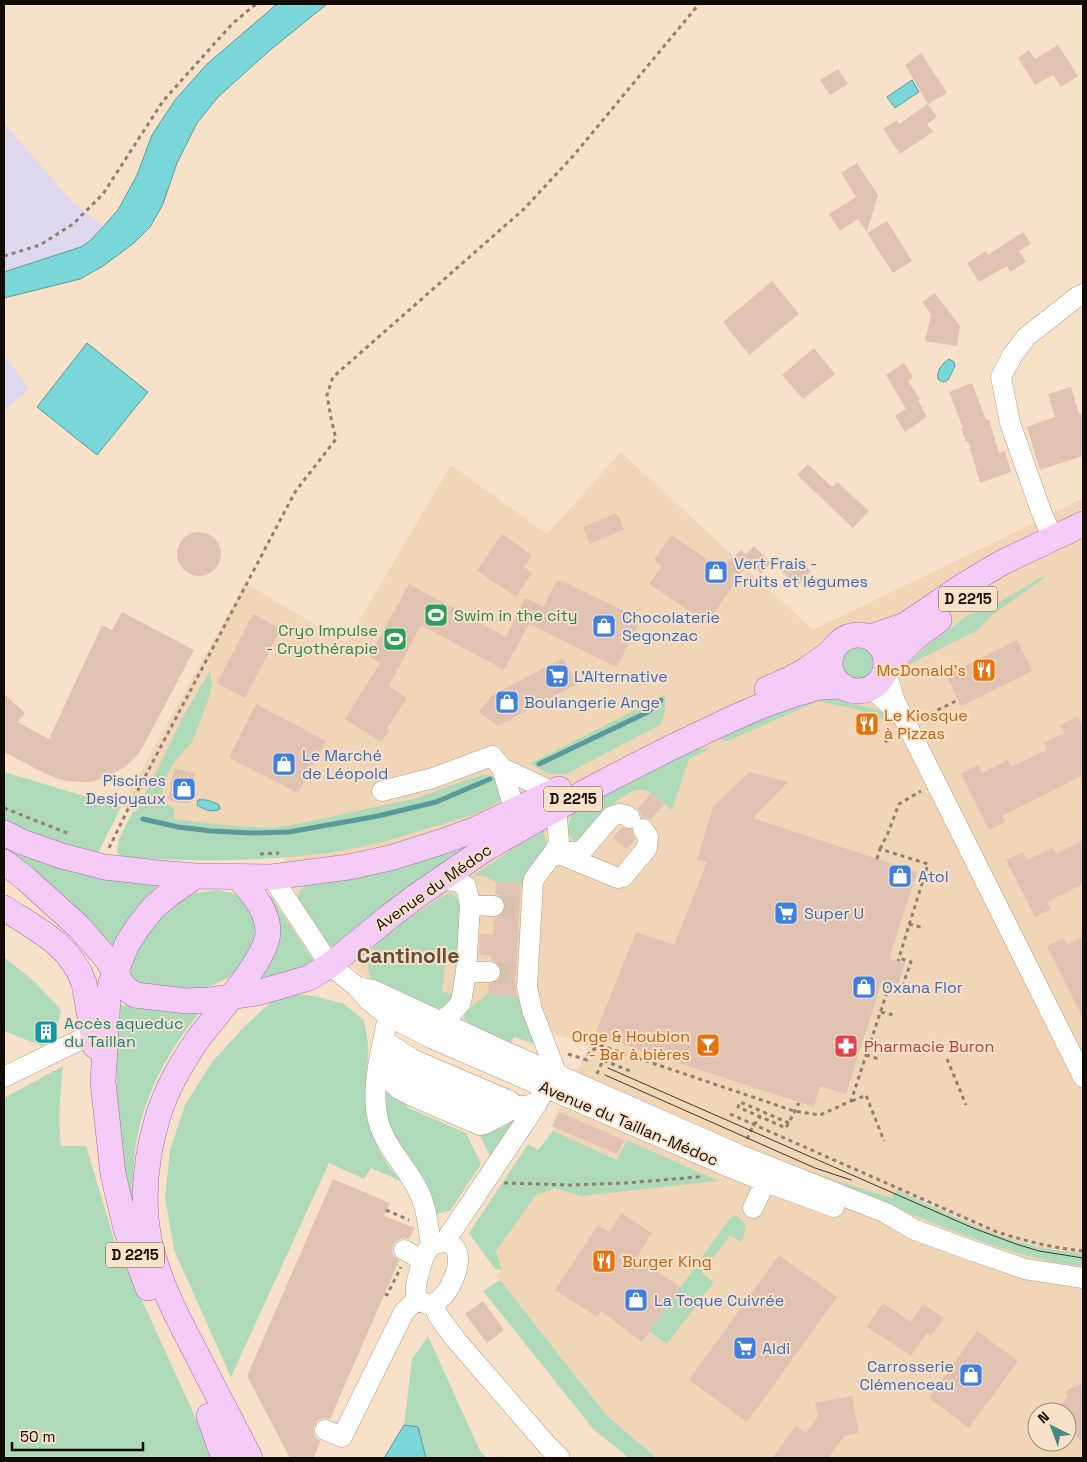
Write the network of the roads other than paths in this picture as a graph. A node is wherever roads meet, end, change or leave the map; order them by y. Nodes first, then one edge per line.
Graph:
1 (1083, 294) edge
2 (1083, 524) edge
3 (1053, 539) junction
4 (870, 637) junction
5 (833, 650) junction
6 (881, 675) junction
7 (843, 686) junction
8 (502, 768) junction
9 (382, 791) dead end
10 (555, 800) junction
11 (515, 810) junction
12 (4, 833) edge
13 (554, 852) junction
14 (4, 862) edge
15 (196, 876) junction
16 (238, 877) junction
17 (272, 877) junction
18 (441, 879) junction
19 (470, 904) junction
20 (494, 906) tunnel mouth
21 (4, 908) edge
22 (330, 965) junction
23 (466, 972) junction
24 (490, 972) tunnel mouth
25 (115, 973) junction
26 (357, 987) junction
27 (230, 997) junction
28 (388, 1016) junction
29 (442, 1022) junction
30 (92, 1034) junction
31 (382, 1053) junction
32 (4, 1077) edge
33 (1083, 1077) edge
34 (103, 1082) junction
35 (534, 1090) junction
36 (768, 1175) junction
37 (753, 1208) dead end
38 (434, 1249) junction
39 (402, 1259) road end
40 (1083, 1278) edge
41 (426, 1301) junction
42 (208, 1416) junction
43 (340, 1439) dead end
44 (224, 1458) edge
45 (233, 1458) edge
46 (250, 1458) edge
47 (560, 1458) edge

1 - 3 street
2 - 3 main road, D 2215
3 - 4 main road, D 2215
3 - 6 main road, D 2215
4 - 5 main road
4 - 6 main road
5 - 7 main road
5 - 10 main road, Avenue du Médoc / D 2215
6 - 7 main road
6 - 33 street
7 - 10 main road, Avenue du Médoc / D 2215
8 - 9 street
8 - 10 street
8 - 11 street
10 - 11 main road, Avenue du Médoc / D 2215
10 - 13 street
10 - 18 main road, Avenue du Médoc / D 2215
11 - 17 main road, Avenue du Médoc / D 2215
12 - 15 main road, Avenue du Médoc
13 - 13 street
13 - 35 street
14 - 25 main road, Avenue du Médoc
15 - 16 main road, Avenue du Médoc / D 2215
15 - 25 main road, D 2215
16 - 17 main road, Avenue du Médoc / D 2215
16 - 27 main road, D 2215
17 - 22 street, Avenue du Taillan-Médoc
18 - 19 street
18 - 22 main road, Avenue du Médoc / D 2215
19 - 20 street
19 - 23 street
21 - 30 main road
22 - 26 street, Avenue du Taillan-Médoc
22 - 27 main road, Avenue du Médoc / D 2215
23 - 24 street
23 - 29 street
25 - 27 main road, Avenue du Médoc / D 2215
25 - 34 main road, D 2215
26 - 28 street, Avenue du Taillan-Médoc
26 - 29 street, Avenue du Taillan-Médoc
27 - 46 main road, D 2215
28 - 31 street
28 - 35 street, Avenue du Taillan-Médoc
29 - 35 street, Avenue du Taillan-Médoc
30 - 32 street
30 - 34 main road
31 - 35 street
31 - 35 street
31 - 38 street
34 - 42 main road, D 2215
35 - 36 street, Avenue du Taillan-Médoc
35 - 38 street
36 - 37 street
36 - 40 street, Avenue du Taillan-Médoc
38 - 39 street
38 - 41 street
38 - 41 street
41 - 43 street
41 - 47 street
42 - 44 main road, D 2215
42 - 45 main road, D 2215

